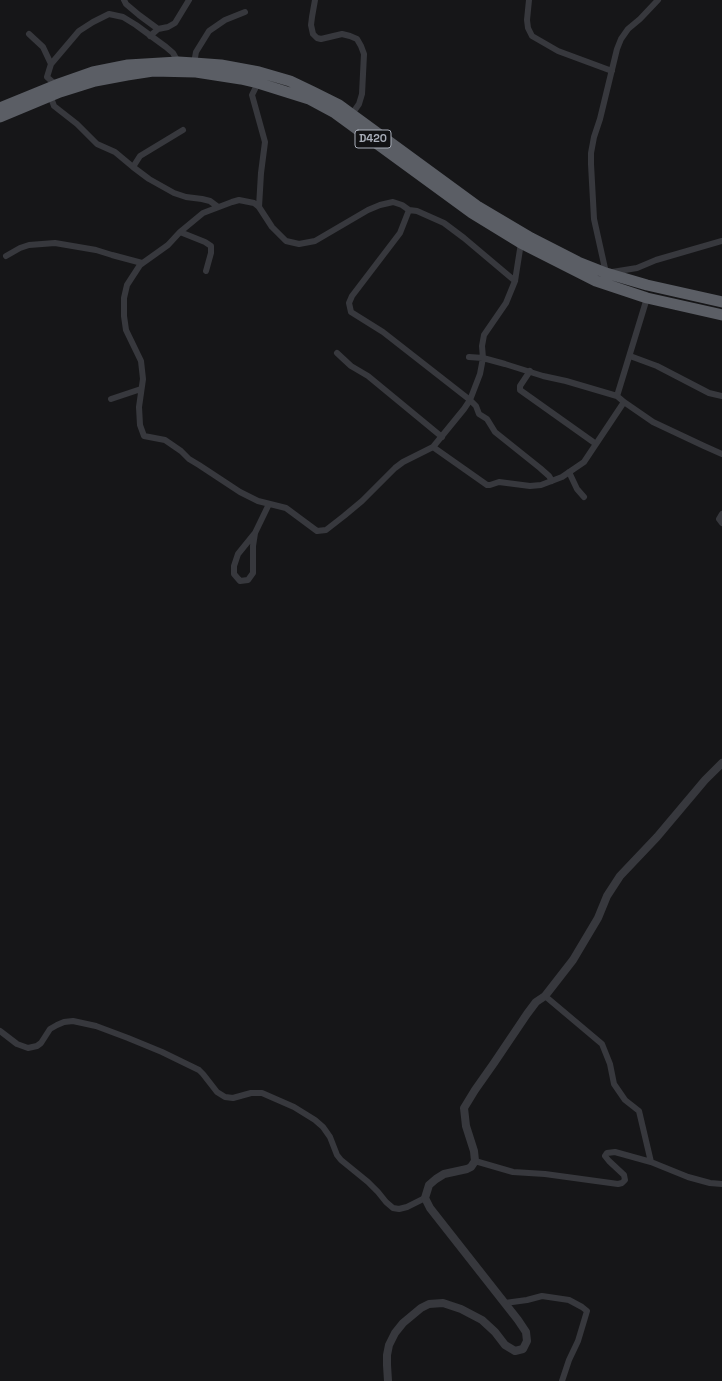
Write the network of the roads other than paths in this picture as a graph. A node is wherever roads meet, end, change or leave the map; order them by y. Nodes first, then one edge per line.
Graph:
1 (124, 0) edge
2 (189, 0) edge
3 (315, 0) edge
4 (529, 0) edge
5 (658, 0) edge
6 (245, 12) dead end
7 (158, 29) junction
8 (29, 34) dead end
9 (150, 36) junction
10 (178, 62) junction
11 (194, 63) junction
12 (51, 64) junction
13 (612, 71) junction
14 (258, 83) junction
15 (56, 85) junction
16 (50, 95) junction
17 (0, 108) edge
18 (352, 114) junction
19 (0, 117) edge
20 (183, 130) dead end
21 (133, 167) junction
22 (259, 206) junction
23 (218, 207) junction
24 (409, 210) junction
25 (180, 232) junction
26 (722, 241) edge
27 (521, 243) junction
28 (6, 256) dead end
29 (142, 263) junction
30 (206, 271) dead end
31 (606, 273) junction
32 (515, 281) junction
33 (647, 298) junction
34 (722, 302) edge
35 (722, 315) edge
36 (337, 353) dead end
37 (630, 356) junction
38 (469, 357) dead end
39 (483, 358) junction
40 (530, 371) junction
41 (141, 389) junction
42 (617, 396) junction
43 (722, 396) edge
44 (111, 399) dead end
45 (470, 400) junction
46 (624, 402) junction
47 (442, 437) junction
48 (596, 444) junction
49 (433, 447) junction
50 (722, 454) edge
51 (569, 472) junction
52 (552, 481) junction
53 (584, 497) dead end
54 (269, 504) junction
55 (722, 514) edge
56 (722, 523) edge
57 (255, 533) junction
58 (722, 762) edge
59 (546, 996) junction
60 (0, 1031) edge
61 (475, 1161) junction
62 (651, 1162) junction
63 (722, 1184) edge
64 (425, 1198) junction
65 (505, 1303) junction
66 (388, 1381) edge
67 (562, 1381) edge

1 - 7 street
2 - 7 street
3 - 18 street
4 - 13 street
5 - 13 street
6 - 11 street
7 - 9 street
8 - 12 street
9 - 10 street
9 - 12 street
10 - 11 highway, D420
10 - 15 highway, D420
11 - 18 highway, D420
12 - 15 street
13 - 31 street
14 - 16 highway, D420
14 - 22 street
14 - 27 highway, D420
15 - 17 highway, D420
16 - 19 highway, D420
16 - 21 street
18 - 31 highway, D420
20 - 21 street
21 - 23 street
22 - 23 street
22 - 24 street
23 - 25 street
24 - 32 street
24 - 45 street
25 - 29 street
25 - 30 street
26 - 31 street
27 - 32 street
27 - 33 highway, D420
28 - 29 street
29 - 41 street
31 - 34 highway, D420
32 - 39 street
33 - 35 highway, D420
33 - 37 street
36 - 47 street
37 - 42 street
37 - 43 street
38 - 39 street
39 - 40 street
39 - 45 street
40 - 42 street
40 - 48 street
41 - 44 street
41 - 54 street
42 - 46 street
45 - 47 street
45 - 52 street
46 - 48 street
46 - 50 street
47 - 49 street
48 - 51 street
49 - 52 street
49 - 54 street
51 - 52 street
51 - 53 street
54 - 57 street
55 - 56 street
57 - 57 street
58 - 59 street
59 - 61 street
59 - 62 street
60 - 64 street
61 - 62 street
61 - 64 street
62 - 63 street
64 - 65 street
65 - 66 street
65 - 67 street

